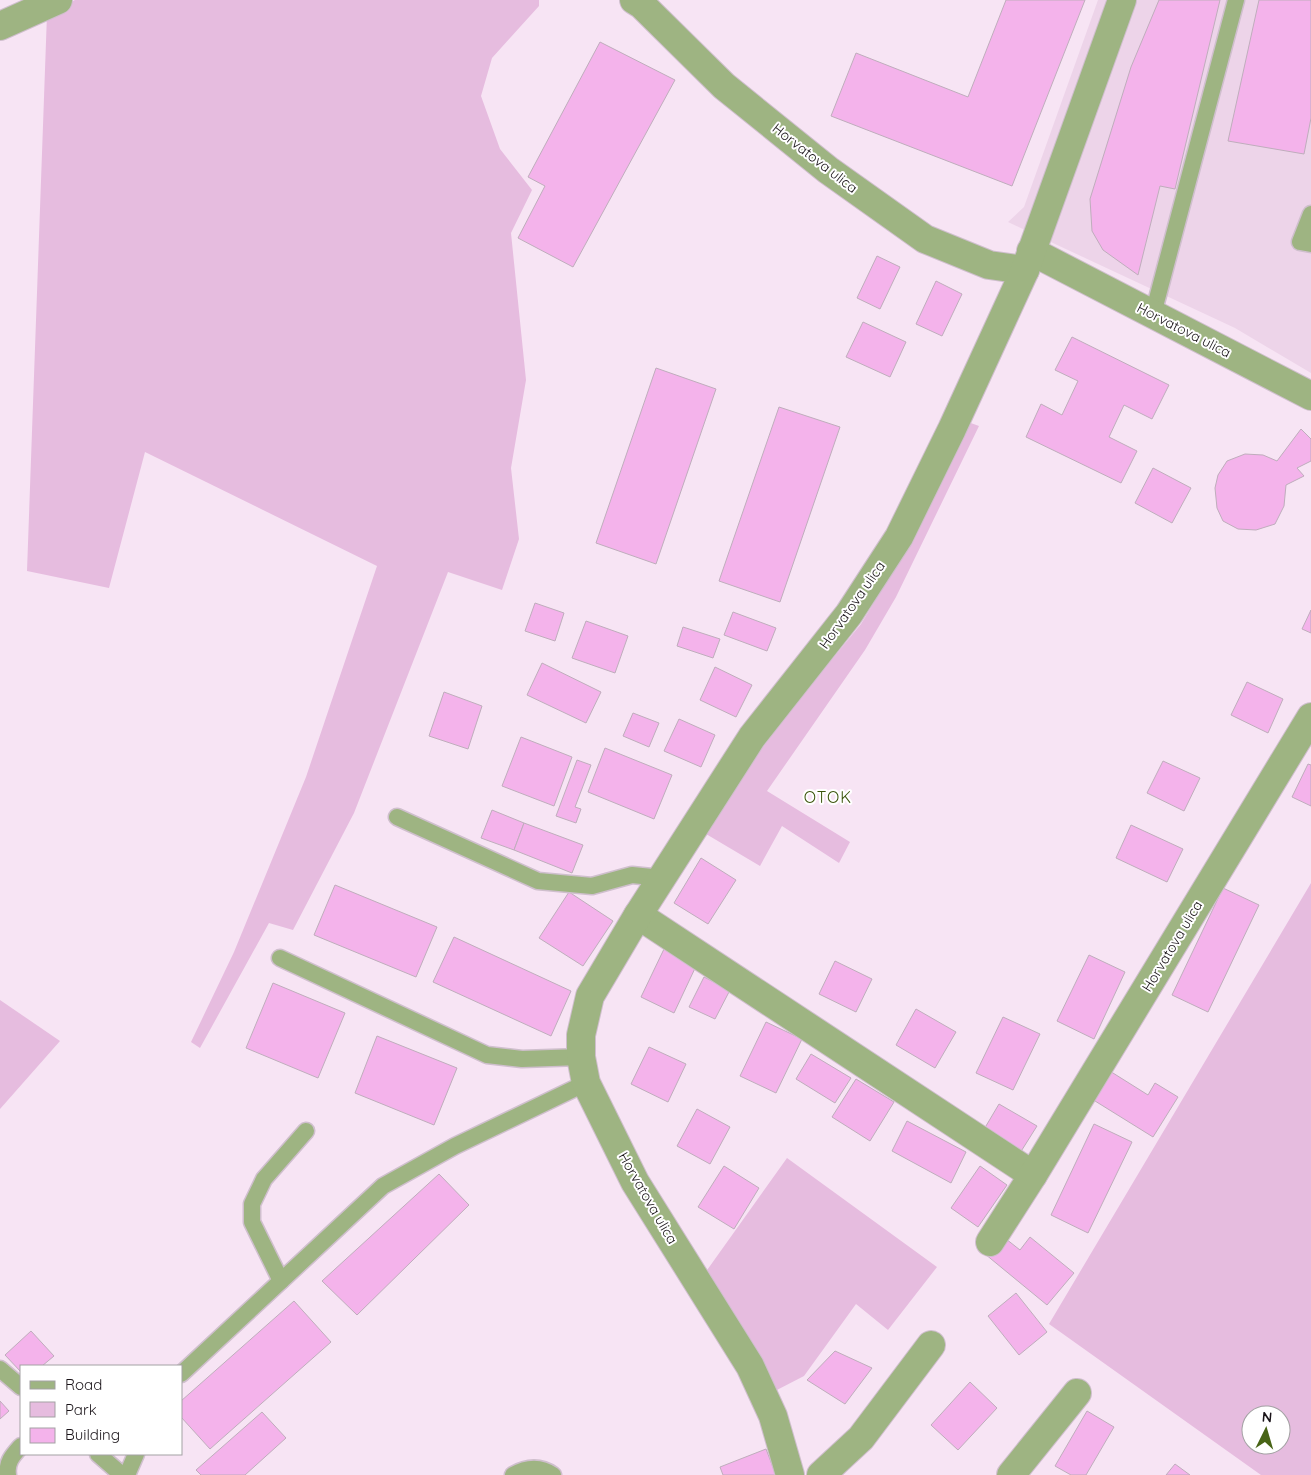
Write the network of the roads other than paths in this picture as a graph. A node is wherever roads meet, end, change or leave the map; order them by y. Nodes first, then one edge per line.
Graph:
1 (58, 0) edge
2 (634, 0) edge
3 (1122, 0) edge
4 (1236, 0) edge
5 (0, 26) edge
6 (1311, 214) edge
7 (1311, 244) edge
8 (1028, 261) junction
9 (1153, 314) junction
10 (1311, 396) edge
11 (1311, 717) edge
12 (397, 816) dead end
13 (662, 878) junction
14 (638, 915) junction
15 (280, 958) dead end
16 (581, 1057) junction
17 (586, 1083) junction
18 (306, 1131) dead end
19 (1033, 1175) junction
20 (990, 1242) dead end
21 (281, 1281) junction
22 (931, 1345) dead end
23 (0, 1369) edge
24 (182, 1373) edge
25 (20, 1386) edge
26 (1077, 1393) dead end
27 (20, 1447) edge
28 (99, 1455) edge
29 (136, 1455) edge
30 (8, 1475) edge
31 (122, 1475) edge
32 (127, 1475) edge
33 (513, 1475) edge
34 (553, 1475) edge
35 (790, 1475) edge
36 (821, 1475) edge
37 (1011, 1475) edge

1 - 5 street
2 - 8 street, Horvatova ulica
3 - 8 street, Horvatova ulica
4 - 9 lane
6 - 7 lane
8 - 9 street, Horvatova ulica
8 - 13 street, Horvatova ulica
9 - 10 street, Horvatova ulica
11 - 19 street, Horvatova ulica
12 - 13 lane
13 - 14 street, Horvatova ulica
14 - 16 street, Horvatova ulica
14 - 19 street
15 - 16 lane
16 - 17 street, Horvatova ulica
17 - 21 lane
17 - 35 street, Horvatova ulica
18 - 21 lane
19 - 20 street, Horvatova ulica
21 - 24 lane
22 - 36 street
23 - 25 lane
26 - 37 street
27 - 30 lane
28 - 31 lane
29 - 32 lane
33 - 34 lane

